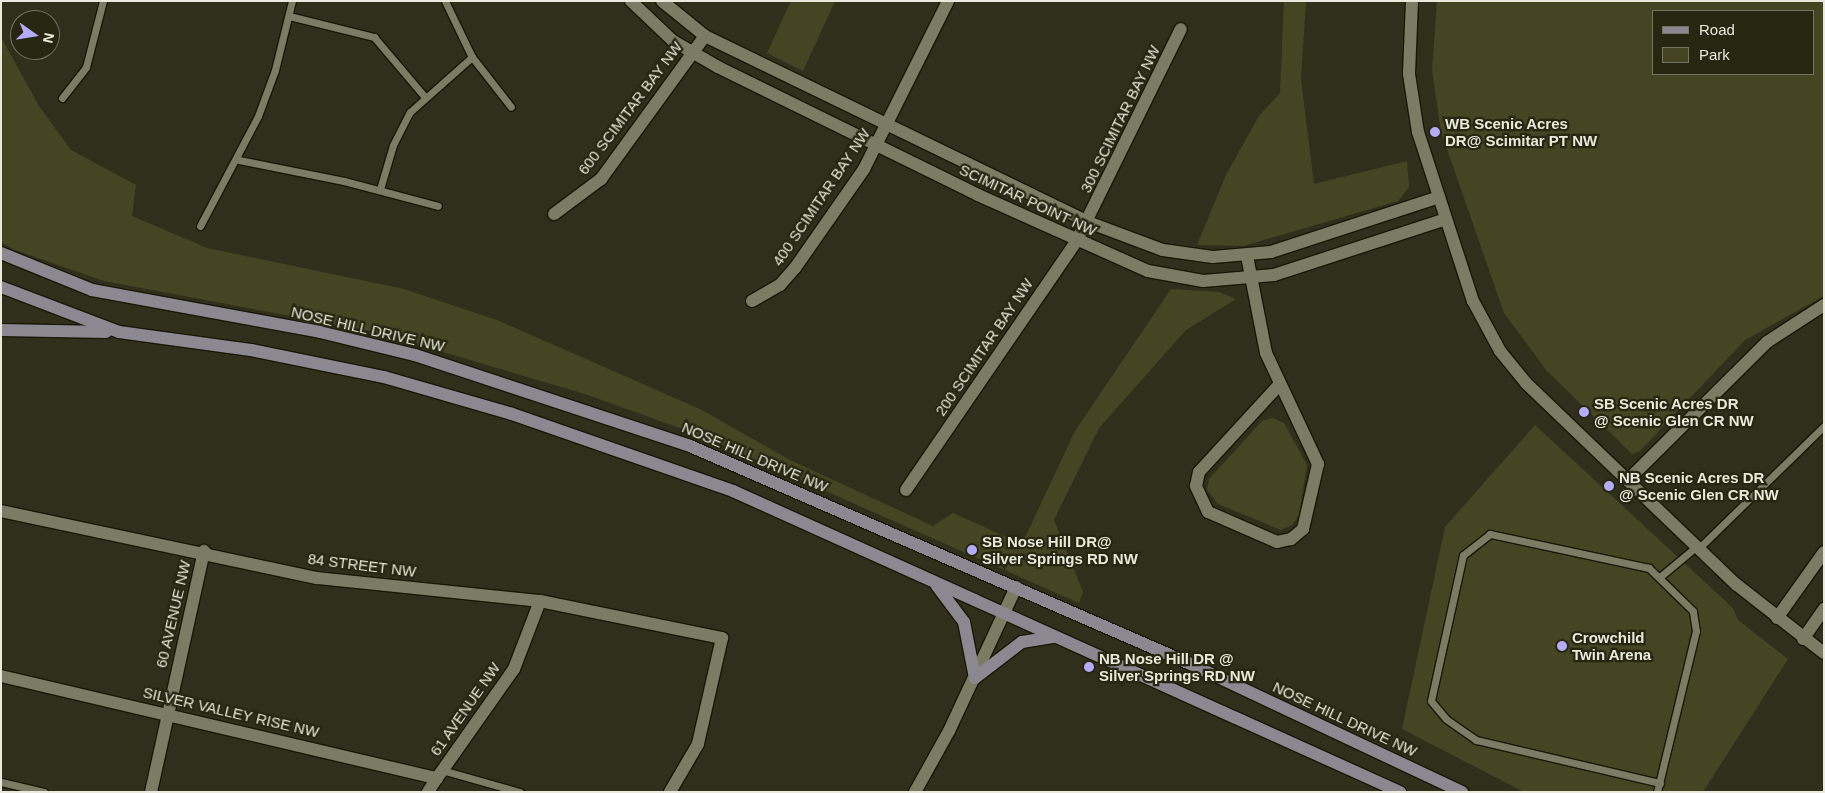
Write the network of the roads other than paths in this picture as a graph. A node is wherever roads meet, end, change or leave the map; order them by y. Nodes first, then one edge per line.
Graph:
1 (103, 1) edge
2 (292, 1) edge
3 (445, 1) edge
4 (631, 1) edge
5 (662, 1) edge
6 (948, 1) edge
7 (1412, 1) edge
8 (289, 16) junction
9 (1181, 29) dead end
10 (705, 36) junction
11 (692, 53) junction
12 (472, 57) junction
13 (424, 96) junction
14 (62, 98) dead end
15 (511, 107) dead end
16 (888, 125) junction
17 (879, 144) junction
18 (238, 160) junction
19 (380, 189) junction
20 (1439, 197) junction
21 (438, 206) dead end
22 (554, 214) dead end
23 (1446, 220) junction
24 (1088, 222) junction
25 (200, 226) dead end
26 (1077, 240) junction
27 (1, 253) edge
28 (1247, 256) junction
29 (1251, 279) junction
30 (1, 288) edge
31 (752, 301) dead end
32 (1824, 305) edge
33 (1, 330) edge
34 (119, 332) junction
35 (1278, 386) junction
36 (1824, 426) edge
37 (1628, 480) junction
38 (906, 490) dead end
39 (1, 511) edge
40 (1698, 547) junction
41 (204, 551) junction
42 (1824, 552) edge
43 (1661, 576) junction
44 (937, 585) junction
45 (1016, 587) junction
46 (540, 601) junction
47 (1824, 609) edge
48 (1004, 613) junction
49 (1777, 618) junction
50 (1053, 637) junction
51 (1803, 639) junction
52 (1824, 653) edge
53 (1, 676) edge
54 (975, 678) junction
55 (168, 714) junction
56 (439, 774) junction
57 (1, 782) edge
58 (1660, 783) junction
59 (34, 791) edge
60 (44, 792) edge
61 (151, 792) edge
62 (428, 792) edge
63 (520, 792) edge
64 (670, 792) edge
65 (915, 792) edge
66 (1400, 792) edge
67 (1462, 792) edge
68 (1658, 792) edge

1 - 14 lane
2 - 8 lane
3 - 12 lane
4 - 11 street, SCIMITAR POINT NW
5 - 10 street, SCIMITAR POINT NW
6 - 16 street, 400 SCIMITAR BAY NW
7 - 20 street
8 - 13 lane
8 - 18 lane
9 - 24 street, 300 SCIMITAR BAY NW
10 - 11 street, 600 SCIMITAR BAY NW
10 - 16 street, SCIMITAR POINT NW
11 - 17 street, SCIMITAR POINT NW
11 - 22 street, 600 SCIMITAR BAY NW
12 - 13 lane
12 - 15 lane
13 - 19 lane
16 - 17 street, 400 SCIMITAR BAY NW
16 - 24 street, SCIMITAR POINT NW
17 - 26 street, SCIMITAR POINT NW
17 - 31 street, 400 SCIMITAR BAY NW
18 - 19 lane
18 - 25 lane
19 - 21 lane
20 - 23 street
20 - 28 street, SCIMITAR POINT NW
23 - 29 street, SCIMITAR POINT NW
23 - 37 street
24 - 26 street, 200 SCIMITAR BAY NW
24 - 28 street, SCIMITAR POINT NW
26 - 29 street, SCIMITAR POINT NW
26 - 38 street, 200 SCIMITAR BAY NW
27 - 45 main road, NOSE HILL DRIVE NW
28 - 29 street
29 - 35 street
30 - 34 main road
32 - 37 street
33 - 34 main road
34 - 44 main road
35 - 35 street
36 - 40 lane
37 - 40 street
39 - 41 street, 84 STREET NW
40 - 43 lane
40 - 49 street
41 - 46 street, 84 STREET NW
41 - 55 street, 60 AVENUE NW
42 - 49 street
43 - 58 lane
43 - 58 lane
44 - 48 main road
44 - 54 main road
45 - 48 street
45 - 67 main road, NOSE HILL DRIVE NW
46 - 56 street, 61 AVENUE NW
46 - 64 street, 84 STREET NW
47 - 51 street
48 - 50 main road
48 - 54 street
49 - 51 street
50 - 54 main road
50 - 66 main road
51 - 52 street
53 - 55 street, SILVER VALLEY RISE NW
54 - 65 street
55 - 56 street, SILVER VALLEY RISE NW
55 - 61 street, 60 AVENUE NW
56 - 62 street
56 - 63 lane
57 - 59 lane
58 - 68 lane
59 - 60 lane

